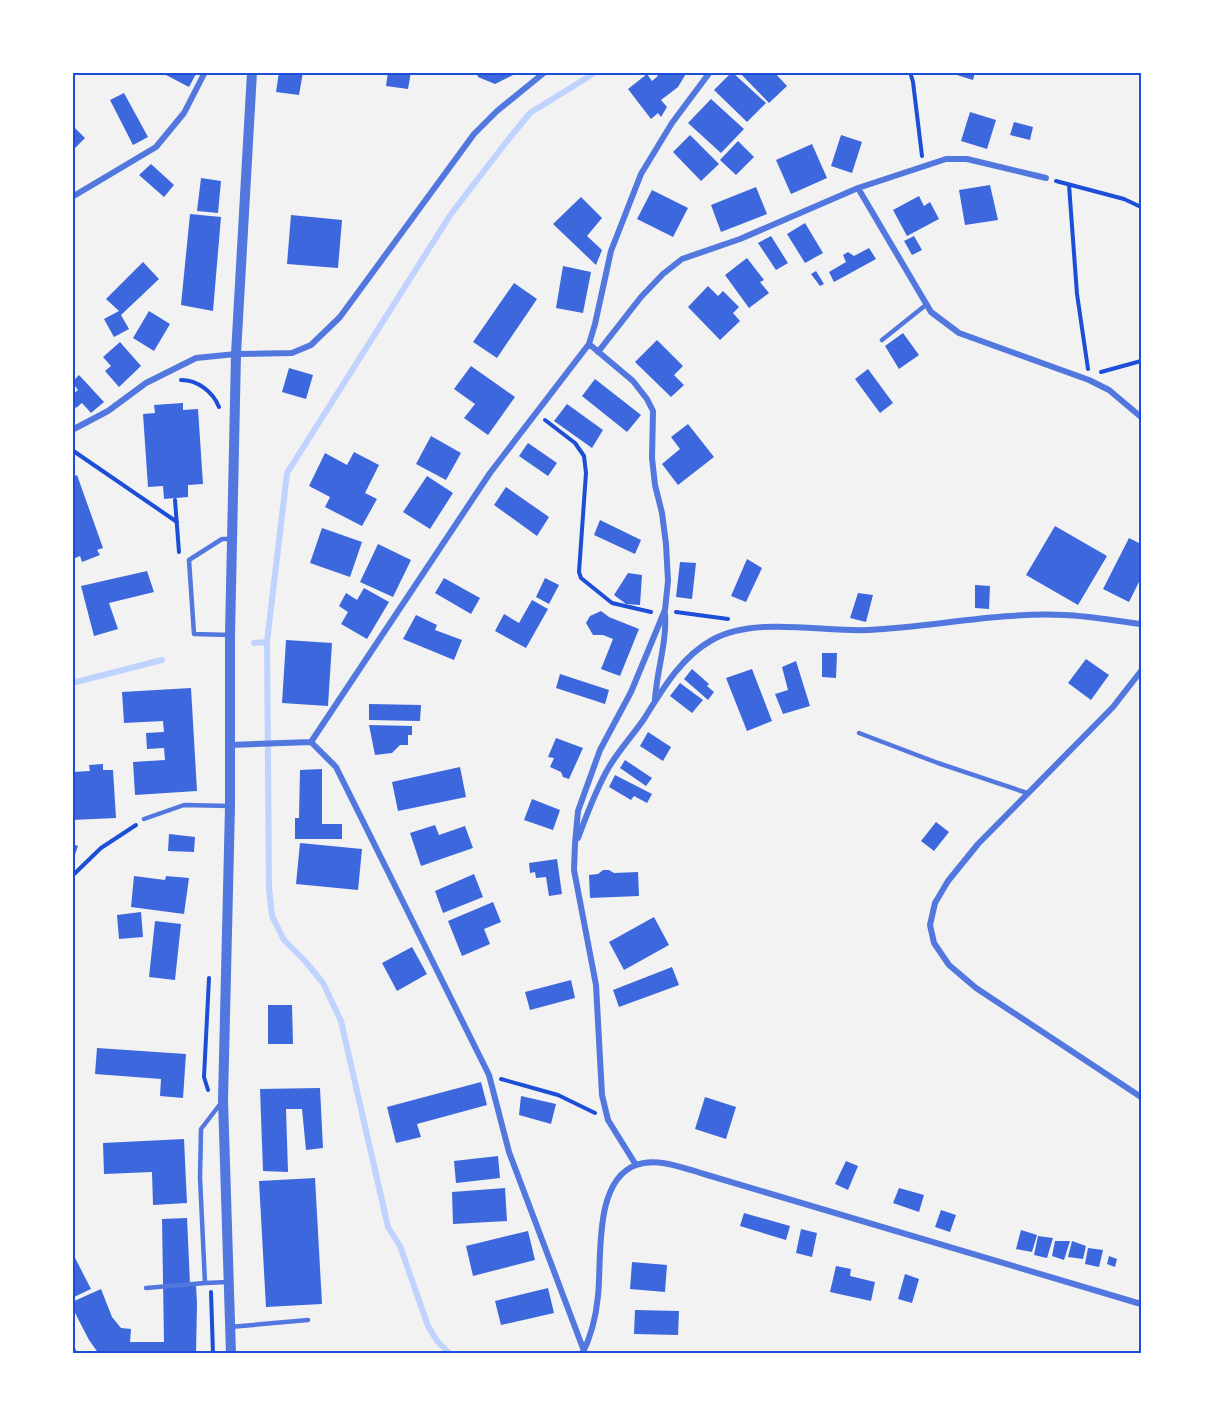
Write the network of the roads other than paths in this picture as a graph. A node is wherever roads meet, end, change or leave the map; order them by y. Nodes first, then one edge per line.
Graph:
1 (205, 72) edge
2 (252, 72) edge
3 (545, 72) edge
4 (710, 72) edge
5 (1046, 178) road end
6 (858, 188) junction
7 (73, 194) edge
8 (927, 304) junction
9 (882, 340) dead end
10 (589, 344) junction
11 (598, 352) junction
12 (236, 354) junction
13 (1141, 417) edge
14 (72, 430) edge
15 (233, 538) junction
16 (665, 610) junction
17 (1141, 624) edge
18 (230, 635) junction
19 (1141, 671) edge
20 (655, 702) junction
21 (859, 733) dead end
22 (311, 742) junction
23 (230, 745) junction
24 (1028, 793) junction
25 (230, 806) junction
26 (144, 819) road end
27 (575, 844) junction
28 (1141, 1097) edge
29 (224, 1100) junction
30 (636, 1165) junction
31 (228, 1282) junction
32 (205, 1283) junction
33 (146, 1288) dead end
34 (1141, 1304) edge
35 (308, 1320) dead end
36 (230, 1327) junction
37 (72, 1349) edge
38 (584, 1353) edge
39 (75, 1354) edge
40 (231, 1354) edge

1 - 7 street
2 - 12 street
3 - 12 street
4 - 10 street
5 - 6 street
6 - 8 street
6 - 11 street
8 - 9 lane
8 - 13 street
10 - 11 street
10 - 22 street
11 - 16 street
12 - 14 street
12 - 15 street
15 - 18 street
15 - 18 lane
16 - 20 street
16 - 27 street
17 - 20 street
18 - 23 street
19 - 24 street
20 - 27 street
21 - 24 lane
22 - 23 street
22 - 38 street
23 - 25 street
24 - 28 street
25 - 26 lane
25 - 29 street
27 - 30 street
29 - 31 street
29 - 32 lane
30 - 34 street
30 - 38 street
31 - 32 lane
31 - 36 street
32 - 33 lane
35 - 36 lane
36 - 40 street
37 - 39 street

